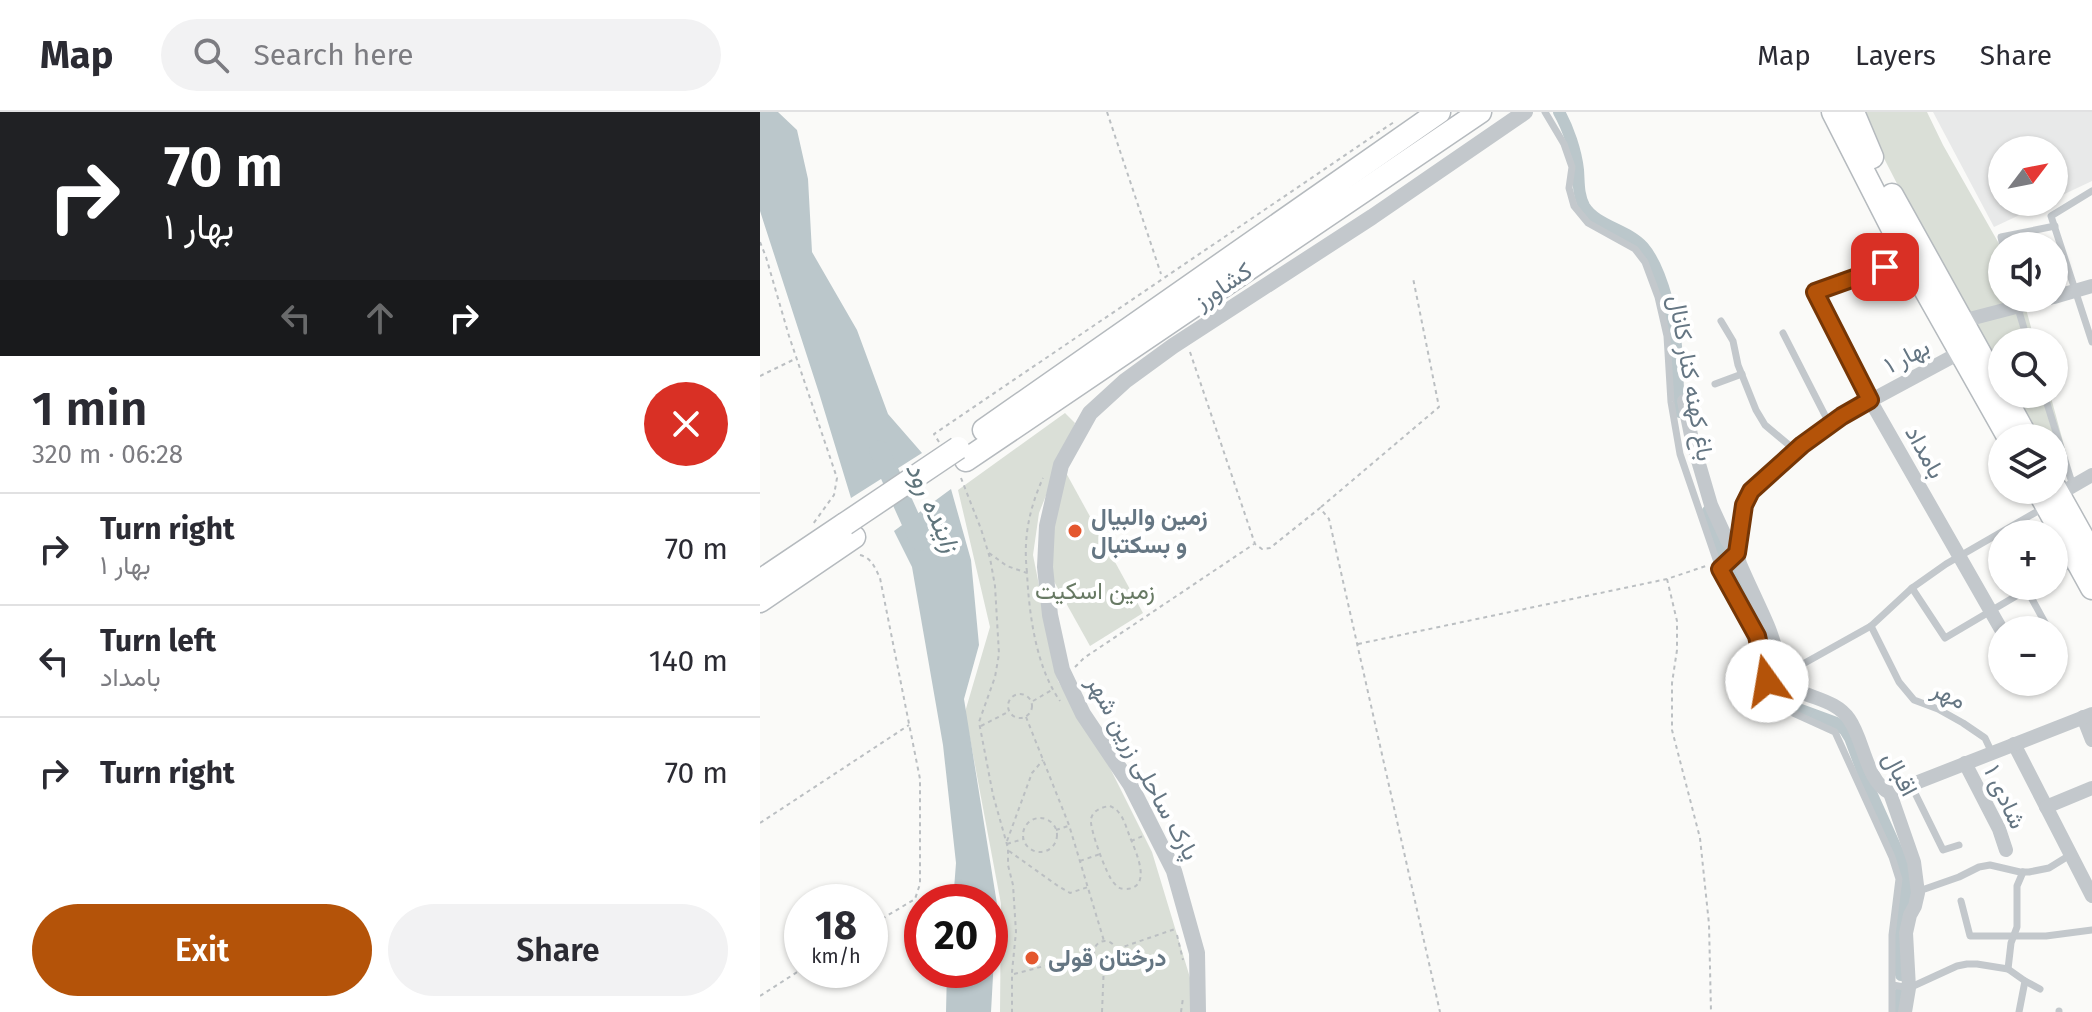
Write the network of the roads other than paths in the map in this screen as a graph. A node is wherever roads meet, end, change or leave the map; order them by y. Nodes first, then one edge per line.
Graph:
1 (1439, 112) edge
2 (1480, 112) edge
3 (1525, 112) edge
4 (1545, 112) edge
5 (1833, 112) edge
6 (1853, 112) edge
7 (2092, 191) edge
8 (2055, 226) junction
9 (2026, 232) edge
10 (1908, 259) junction
11 (2092, 286) edge
12 (2076, 291) junction
13 (1815, 292) joint
14 (2068, 293) edge
15 (1988, 312) edge
16 (1721, 321) dead end
17 (1962, 321) junction
18 (1783, 333) dead end
19 (2092, 342) edge
20 (1961, 352) junction
21 (1988, 368) edge
22 (1742, 374) junction
23 (1715, 384) dead end
24 (1870, 400) junction
25 (1684, 401) dead end
26 (2001, 424) edge
27 (1682, 425) junction
28 (1830, 425) junction
29 (1796, 451) junction
30 (962, 454) junction
31 (2092, 475) edge
32 (2068, 486) edge
33 (2037, 504) edge
34 (2060, 504) edge
35 (850, 538) junction
36 (1737, 553) junction
37 (2084, 557) edge
38 (1959, 558) junction
39 (1718, 565) junction
40 (760, 581) edge
41 (1912, 588) junction
42 (2092, 588) edge
43 (2009, 600) edge
44 (760, 601) edge
45 (1990, 611) junction
46 (1993, 616) edge
47 (1871, 626) junction
48 (1785, 674) junction
49 (2087, 715) edge
50 (2092, 740) edge
51 (2014, 744) junction
52 (1992, 753) junction
53 (1965, 763) junction
54 (1911, 785) junction
55 (2092, 788) edge
56 (1890, 793) junction
57 (2046, 807) junction
58 (1959, 845) dead end
59 (2006, 850) dead end
60 (2070, 855) junction
61 (2023, 872) junction
62 (1917, 891) junction
63 (2092, 896) edge
64 (1961, 901) dead end
65 (2092, 930) edge
66 (2013, 935) junction
67 (2008, 969) junction
68 (2025, 981) junction
69 (1893, 985) junction
70 (1909, 988) junction
71 (2040, 989) dead end
72 (1198, 1012) edge
73 (1892, 1012) edge
74 (1905, 1012) edge
75 (2019, 1012) edge

1 - 30 main road, کشاورز
2 - 30 main road, کشاورز
3 - 72 street, پارک ساحلی زرین شهر
4 - 27 lane, باغ کهنه کنار کانال
5 - 10 main road
6 - 17 main road
7 - 8 lane
8 - 9 lane
8 - 12 lane
10 - 13 lane
10 - 20 main road
11 - 12 street
12 - 14 street
12 - 19 lane
13 - 24 street, بامداد
15 - 17 street
16 - 22 lane
17 - 21 main road
18 - 28 lane
20 - 24 street, بهار ۱
20 - 26 main road
22 - 23 lane
22 - 29 lane
24 - 28 street, بهار ۱
24 - 38 street, بامداد
25 - 27 street
27 - 36 street
27 - 39 lane, باغ کهنه کنار کانال
28 - 29 street, بهار ۱
29 - 36 street, بهار ۱
30 - 35 main road
31 - 32 street
33 - 38 lane
34 - 37 main road
35 - 40 main road
35 - 44 main road
36 - 39 street
36 - 48 street
37 - 42 main road
38 - 41 lane
38 - 45 street, بامداد
39 - 69 lane, باغ کهنه کنار کانال
41 - 45 lane
41 - 47 lane
43 - 45 lane
45 - 46 street, بامداد
47 - 48 lane
47 - 52 lane, مهر
48 - 56 street, اقبال
49 - 50 street
49 - 51 street
51 - 52 street
51 - 57 street
52 - 53 street
53 - 54 street
53 - 59 street, شادی ۱
54 - 56 street
54 - 58 lane
55 - 57 street
56 - 62 street, اقبال
57 - 60 street
60 - 61 lane
60 - 63 street
61 - 62 lane
61 - 66 lane
62 - 70 street, اقبال
64 - 66 lane
65 - 66 lane
66 - 67 lane
67 - 68 lane
67 - 70 lane
68 - 71 lane
68 - 75 lane
69 - 70 lane
69 - 73 lane, باغ کهنه کنار کانال
70 - 74 street, اقبال

